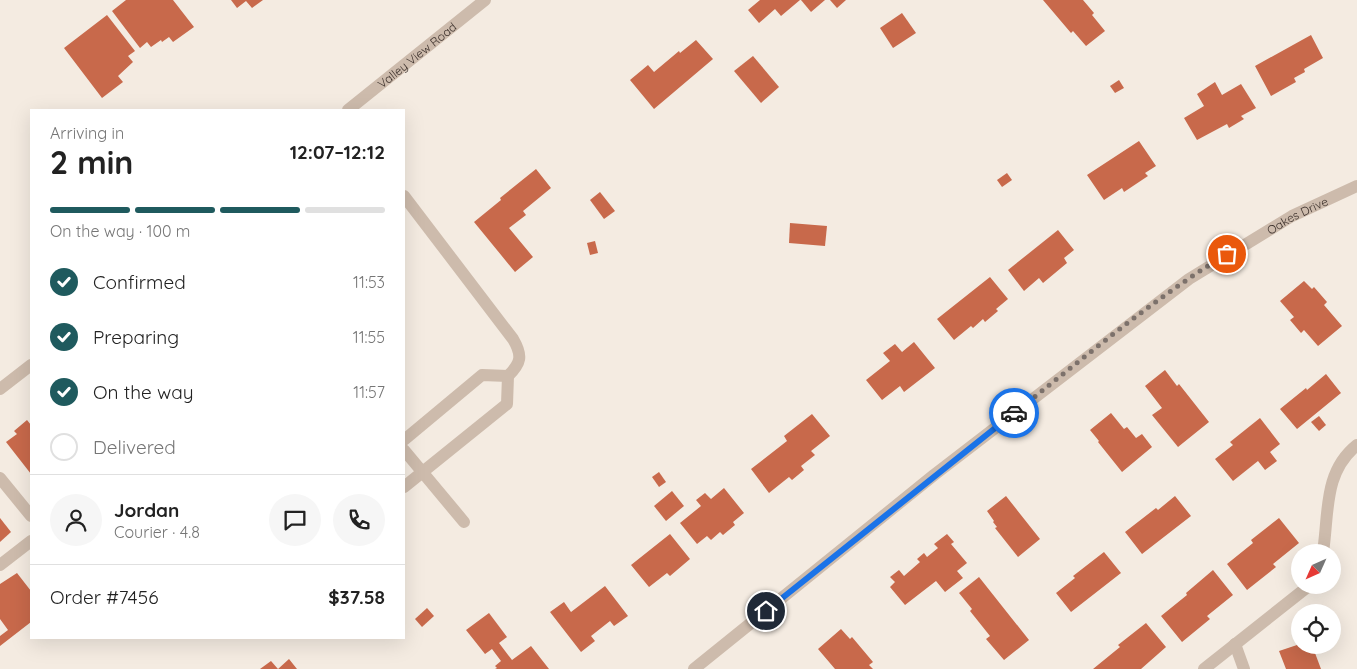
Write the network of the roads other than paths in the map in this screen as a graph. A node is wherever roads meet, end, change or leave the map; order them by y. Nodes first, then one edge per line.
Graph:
1 (485, 0) edge
2 (349, 109) edge
3 (1357, 186) edge
4 (405, 197) edge
5 (30, 365) edge
6 (508, 376) junction
7 (0, 390) edge
8 (405, 439) edge
9 (1357, 445) edge
10 (405, 451) edge
11 (423, 472) junction
12 (0, 478) edge
13 (405, 486) edge
14 (30, 515) edge
15 (464, 522) dead end
16 (30, 542) edge
17 (1323, 544) edge
18 (0, 565) edge
19 (1299, 594) edge
20 (1235, 644) junction
21 (694, 669) edge
22 (1204, 669) edge
23 (1244, 669) edge

1 - 2 street, Valley View Road
3 - 21 street, Oakes Drive
4 - 6 street
5 - 7 street
6 - 8 street
6 - 11 street
9 - 17 street
10 - 11 street
11 - 13 street
11 - 15 street
12 - 14 street
16 - 18 street
19 - 20 street
20 - 22 street
20 - 23 street

